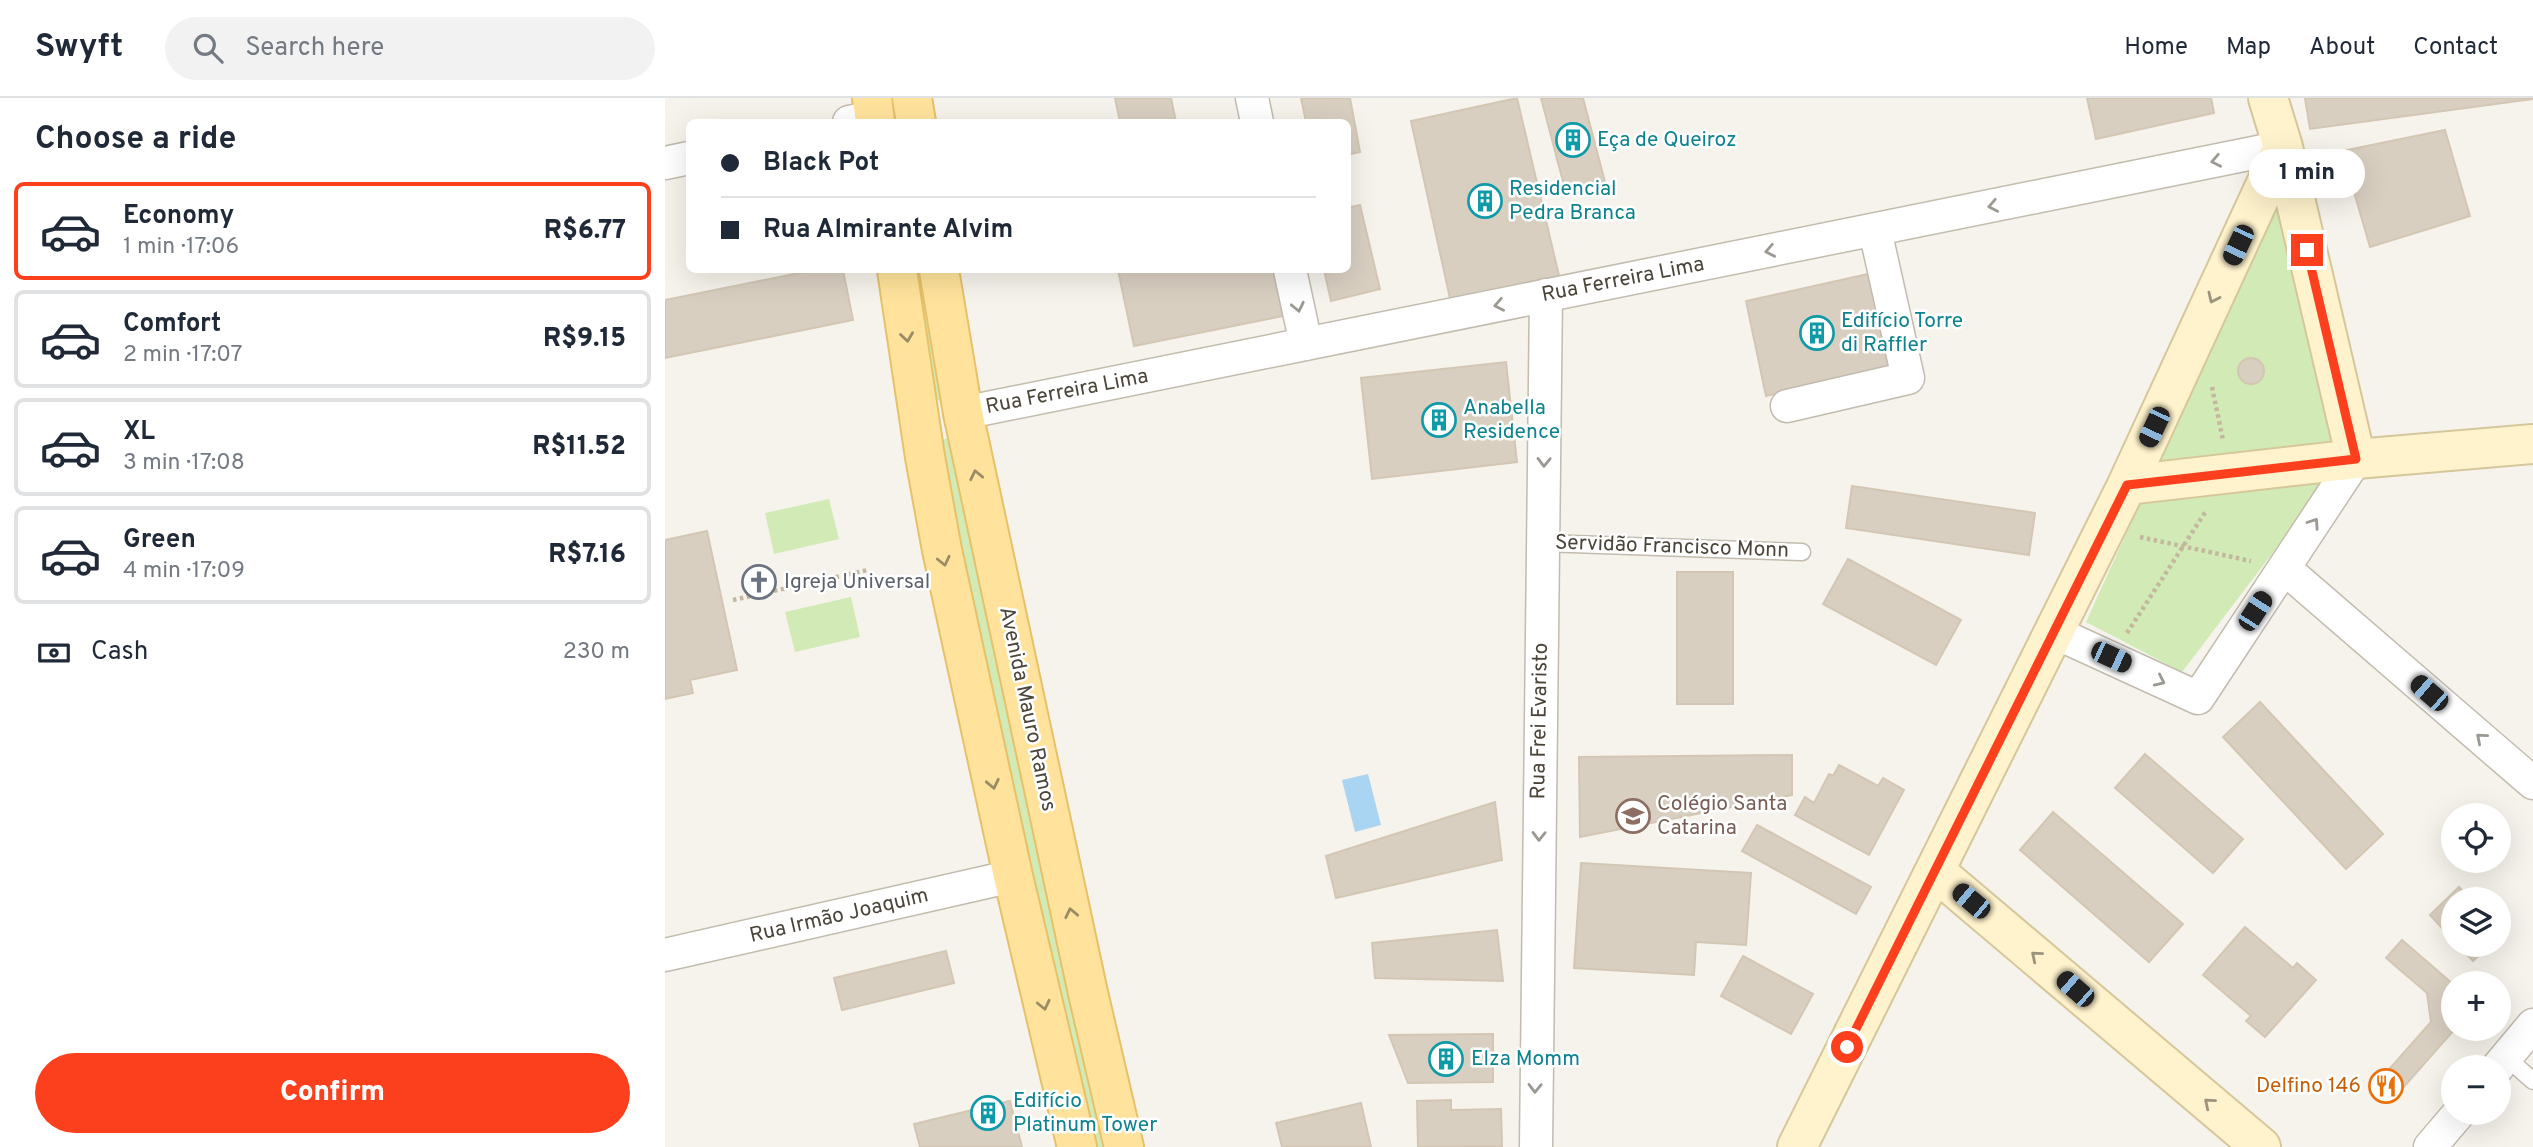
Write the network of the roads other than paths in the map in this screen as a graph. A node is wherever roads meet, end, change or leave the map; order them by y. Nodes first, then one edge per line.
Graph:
1 (912, 98) edge
2 (1252, 98) edge
3 (2268, 98) edge
4 (916, 119) edge
5 (1257, 119) edge
6 (2283, 147) junction
7 (686, 159) edge
8 (665, 163) edge
9 (1875, 230) junction
10 (897, 273) edge
11 (940, 273) edge
12 (1291, 273) edge
13 (1546, 295) junction
14 (1306, 344) junction
15 (1787, 406) dead end
16 (963, 413) junction
17 (919, 422) junction
18 (2154, 427) junction
19 (2533, 444) edge
20 (2356, 459) junction
21 (2191, 478) junction
22 (2127, 485) junction
23 (1543, 543) junction
24 (1802, 552) dead end
25 (2284, 568) junction
26 (2054, 632) junction
27 (2533, 783) edge
28 (1935, 872) junction
29 (1013, 876) junction
30 (665, 955) edge
31 (2533, 1025) edge
32 (2508, 1055) edge
33 (2511, 1068) edge
34 (2533, 1081) edge
35 (2449, 1125) edge
36 (1077, 1147) edge
37 (1125, 1147) edge
38 (1536, 1147) edge
39 (1797, 1147) edge
40 (2262, 1147) edge
41 (2430, 1147) edge

1 - 4 main road
2 - 5 street
3 - 6 main road
6 -> 9 street, Rua Ferreira Lima
6 -> 18 main road
6 - 20 main road
7 - 8 street
9 -> 13 street, Rua Ferreira Lima
9 - 15 street
10 -> 17 main road
11 - 16 main road, Avenida Mauro Ramos
12 -> 14 street
13 -> 14 street, Rua Ferreira Lima
13 -> 23 street, Rua Frei Evaristo
14 - 16 street, Rua Ferreira Lima
16 - 17 main road
37 -> 16 main road, Avenida Mauro Ramos
17 -> 29 main road
18 - 21 main road
18 - 22 main road
19 - 20 main road
20 - 21 main road
25 -> 20 street
21 - 22 main road
22 - 26 main road
23 - 24 lane, Servidão Francisco Monn
23 -> 38 street, Rua Frei Evaristo
26 -> 25 street
27 -> 25 street
26 - 28 main road
28 - 39 main road
40 -> 28 main road
29 - 30 street, Rua Irmão Joaquim
29 -> 36 main road
31 - 32 street
33 - 34 lane
35 - 41 street

